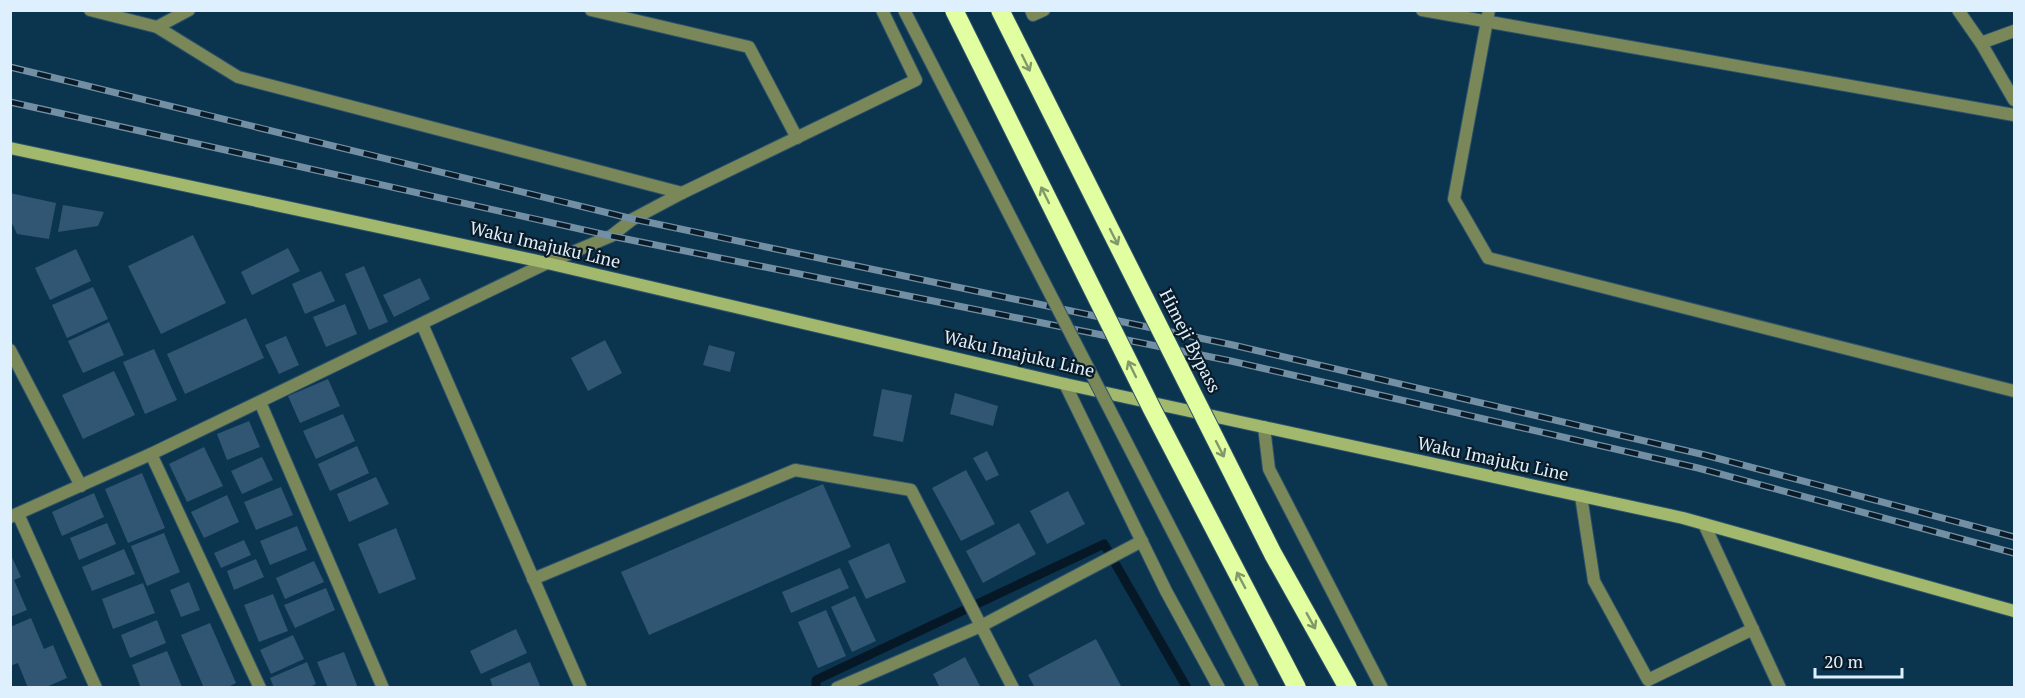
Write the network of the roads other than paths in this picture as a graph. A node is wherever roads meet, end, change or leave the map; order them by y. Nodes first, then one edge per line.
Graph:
1 (90, 10) edge
2 (189, 10) edge
3 (591, 10) edge
4 (882, 10) edge
5 (904, 10) edge
6 (954, 10) edge
7 (1000, 10) edge
8 (1031, 10) edge
9 (1044, 10) edge
10 (1422, 10) edge
11 (1958, 10) edge
12 (1487, 16) edge
13 (157, 27) junction
14 (2014, 31) edge
15 (1982, 43) junction
16 (2014, 100) edge
17 (2014, 115) edge
18 (797, 138) junction
19 (10, 148) edge
20 (682, 193) junction
21 (547, 263) junction
22 (422, 324) junction
23 (10, 350) edge
24 (1065, 384) junction
25 (2014, 391) edge
26 (261, 402) junction
27 (1264, 427) junction
28 (151, 454) junction
29 (81, 486) junction
30 (1581, 496) junction
31 (14, 516) edge
32 (1704, 524) junction
33 (1142, 541) junction
34 (533, 579) junction
35 (2014, 611) edge
36 (981, 626) junction
37 (1753, 629) junction
38 (96, 687) edge
39 (260, 687) edge
40 (383, 687) edge
41 (580, 687) edge
42 (837, 687) edge
43 (1013, 687) edge
44 (1219, 687) edge
45 (1254, 687) edge
46 (1297, 687) edge
47 (1348, 687) edge
48 (1382, 687) edge
49 (1780, 687) edge

1 - 13 street
2 - 13 street
3 - 18 street
4 - 18 street
5 - 45 street, bridge
46 -> 6 highway, bridge
7 -> 47 highway, Himeji Bypass, bridge
8 - 9 street
10 - 12 street
11 - 15 street
12 - 17 street
12 - 25 street
13 - 20 street
14 - 15 street
15 - 16 street
18 - 20 street
19 - 21 main road, Waku Imajuku Line
20 - 21 street
21 - 22 street
21 - 24 main road, Waku Imajuku Line
22 - 26 street
22 - 34 street
23 - 29 street
24 - 27 main road, Waku Imajuku Line
24 - 33 street
26 - 28 street
26 - 40 street
27 - 30 main road, Waku Imajuku Line
27 - 48 street
28 - 29 street
28 - 39 street
29 - 31 street
30 - 32 main road, Waku Imajuku Line
30 - 37 street
31 - 38 street
32 - 35 main road, Waku Imajuku Line
32 - 37 street
33 - 36 street
33 - 44 street
34 - 36 street
34 - 41 street
36 - 42 street
36 - 43 street
37 - 49 street

